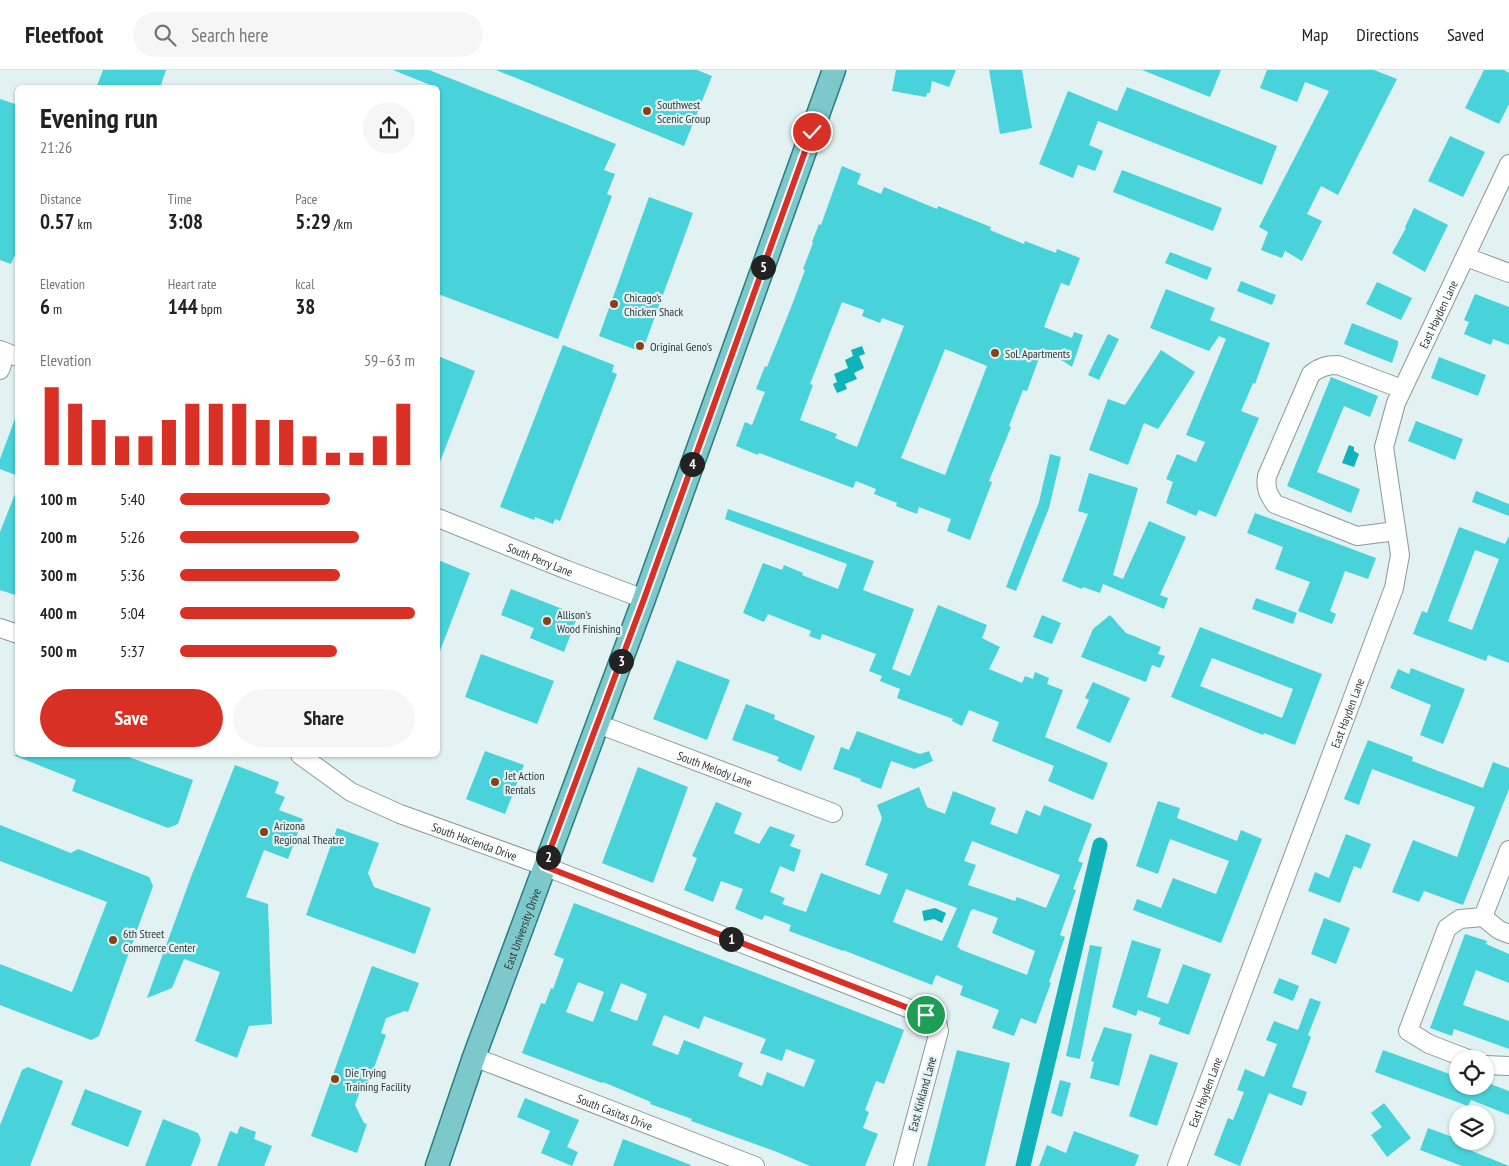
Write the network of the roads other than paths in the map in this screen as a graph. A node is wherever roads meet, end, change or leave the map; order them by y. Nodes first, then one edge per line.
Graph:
1 (834, 70) edge
2 (1509, 164) edge
3 (1466, 257) junction
4 (1509, 273) edge
5 (8, 353) edge
6 (0, 370) edge
7 (1402, 389) junction
8 (440, 519) edge
9 (1396, 531) junction
10 (644, 599) junction
11 (0, 628) edge
12 (15, 633) edge
13 (598, 724) junction
14 (303, 757) edge
15 (833, 813) dead end
16 (1509, 850) edge
17 (544, 866) junction
18 (1483, 917) junction
19 (1509, 934) edge
20 (937, 1022) joint
21 (1449, 1052) edge
22 (474, 1057) junction
23 (1494, 1065) edge
24 (1509, 1066) edge
25 (436, 1166) edge
26 (755, 1166) edge
27 (903, 1166) edge
28 (1177, 1166) edge

1 - 10 main road, East University Drive
2 - 3 street, East Hayden Lane
3 - 4 street
3 - 7 street, East Hayden Lane
5 - 6 street
7 - 9 street, East Hayden Lane
7 - 9 street
8 - 10 street, South Perry Lane
9 - 28 street, East Hayden Lane
10 - 13 main road, East University Drive
11 - 12 street
13 - 15 street, South Melody Lane
13 - 17 main road, East University Drive
14 - 17 street, South Hacienda Drive
16 - 18 street
17 - 20 street, South Hacienda Drive
17 - 22 main road, East University Drive
18 - 19 street
18 - 21 street
20 - 27 street, East Kirkland Lane
22 - 25 main road, East University Drive
22 - 26 street, South Casitas Drive
23 - 24 street

